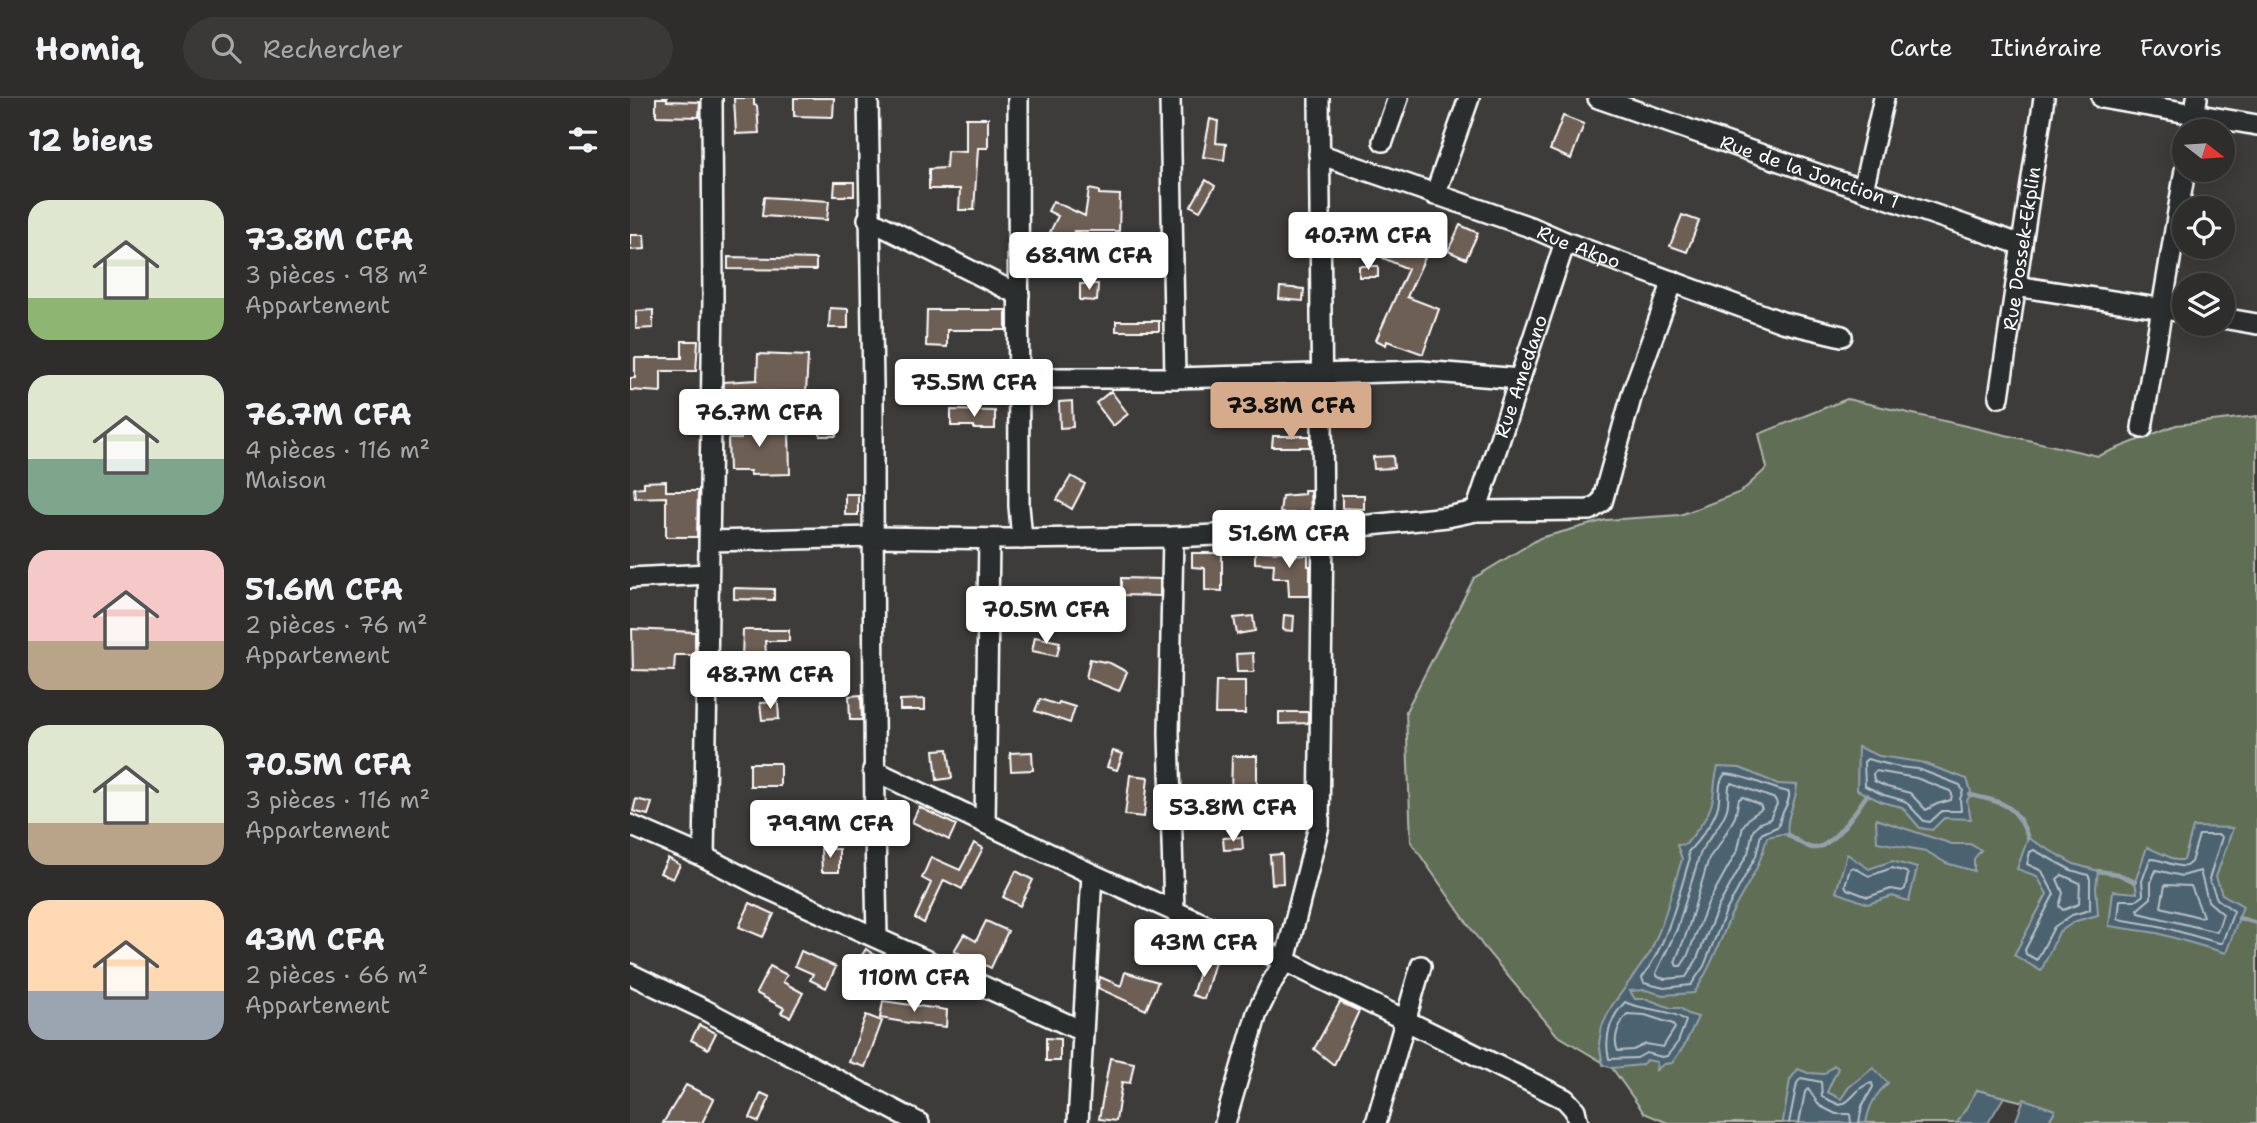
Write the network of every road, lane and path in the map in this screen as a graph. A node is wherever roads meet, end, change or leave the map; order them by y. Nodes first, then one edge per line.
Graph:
1 (712, 98) edge
2 (868, 98) edge
3 (1018, 98) edge
4 (1170, 98) edge
5 (1319, 98) edge
6 (1398, 98) edge
7 (1469, 98) edge
8 (1598, 98) edge
9 (1884, 98) edge
10 (2044, 98) edge
11 (2102, 98) edge
12 (2194, 114) edge
13 (2257, 125) edge
14 (1383, 141) dead end
15 (1319, 154) junction
16 (2183, 182) edge
17 (1863, 190) junction
18 (1436, 195) junction
19 (869, 219) junction
20 (1565, 242) junction
21 (2022, 245) junction
22 (1673, 281) junction
23 (2016, 286) junction
24 (1019, 295) junction
25 (2162, 309) junction
26 (2172, 310) edge
27 (2235, 320) edge
28 (2257, 324) edge
29 (1842, 336) dead end
30 (1323, 372) junction
31 (1018, 378) junction
32 (1175, 378) junction
33 (1520, 379) junction
34 (1999, 397) dead end
35 (2142, 428) dead end
36 (1476, 511) junction
37 (1323, 530) junction
38 (873, 537) junction
39 (1173, 537) junction
40 (989, 539) junction
41 (1022, 539) junction
42 (710, 541) junction
43 (708, 574) junction
44 (630, 578) edge
45 (873, 770) junction
46 (985, 822) junction
47 (630, 825) edge
48 (705, 857) junction
49 (1091, 874) junction
50 (1174, 911) junction
51 (877, 937) junction
52 (1285, 961) junction
53 (1420, 965) dead end
54 (630, 974) edge
55 (1404, 1021) junction
56 (1082, 1031) junction
57 (919, 1123) edge
58 (1078, 1123) edge
59 (1225, 1123) edge
60 (1377, 1123) edge
61 (1578, 1123) edge

1 - 42 street
2 - 19 street
3 - 24 street
4 - 32 street
5 - 15 street
6 - 14 street
7 - 18 street
8 - 17 street, Rue de la Jonction 1
9 - 17 street
10 - 21 street, Rue Dossek-Ekplin
11 - 12 street
12 - 13 street
15 - 18 street, Rue Akpo
15 - 30 street
16 - 25 street
17 - 21 street, Rue de la Jonction 1
18 - 20 street, Rue Akpo
19 - 24 street
19 - 38 street
20 - 22 street, Rue Akpo
20 - 33 street, Rue Amedano
21 - 23 street, Rue Dossek-Ekplin
22 - 29 street, Rue Akpo
22 - 36 street
23 - 25 street
23 - 34 street, Rue Dossek-Ekplin
24 - 31 street
25 - 26 street
25 - 35 street
27 - 28 street
30 - 32 street
30 - 33 street
30 - 37 street
31 - 32 street
31 - 41 street
33 - 36 street, Rue Amedano
36 - 37 street
37 - 39 street
37 - 52 street
38 - 40 street
38 - 42 street
38 - 45 street
39 - 41 street
39 - 50 street
40 - 41 street
40 - 46 street
42 - 43 street
43 - 44 street
43 - 48 street
45 - 46 street
45 - 51 street
46 - 49 street
47 - 48 street
48 - 51 street
49 - 50 street
49 - 56 street
50 - 52 street
51 - 56 street
52 - 55 street
52 - 59 street
53 - 55 street
54 - 57 street
55 - 60 street
55 - 61 street
56 - 58 street

